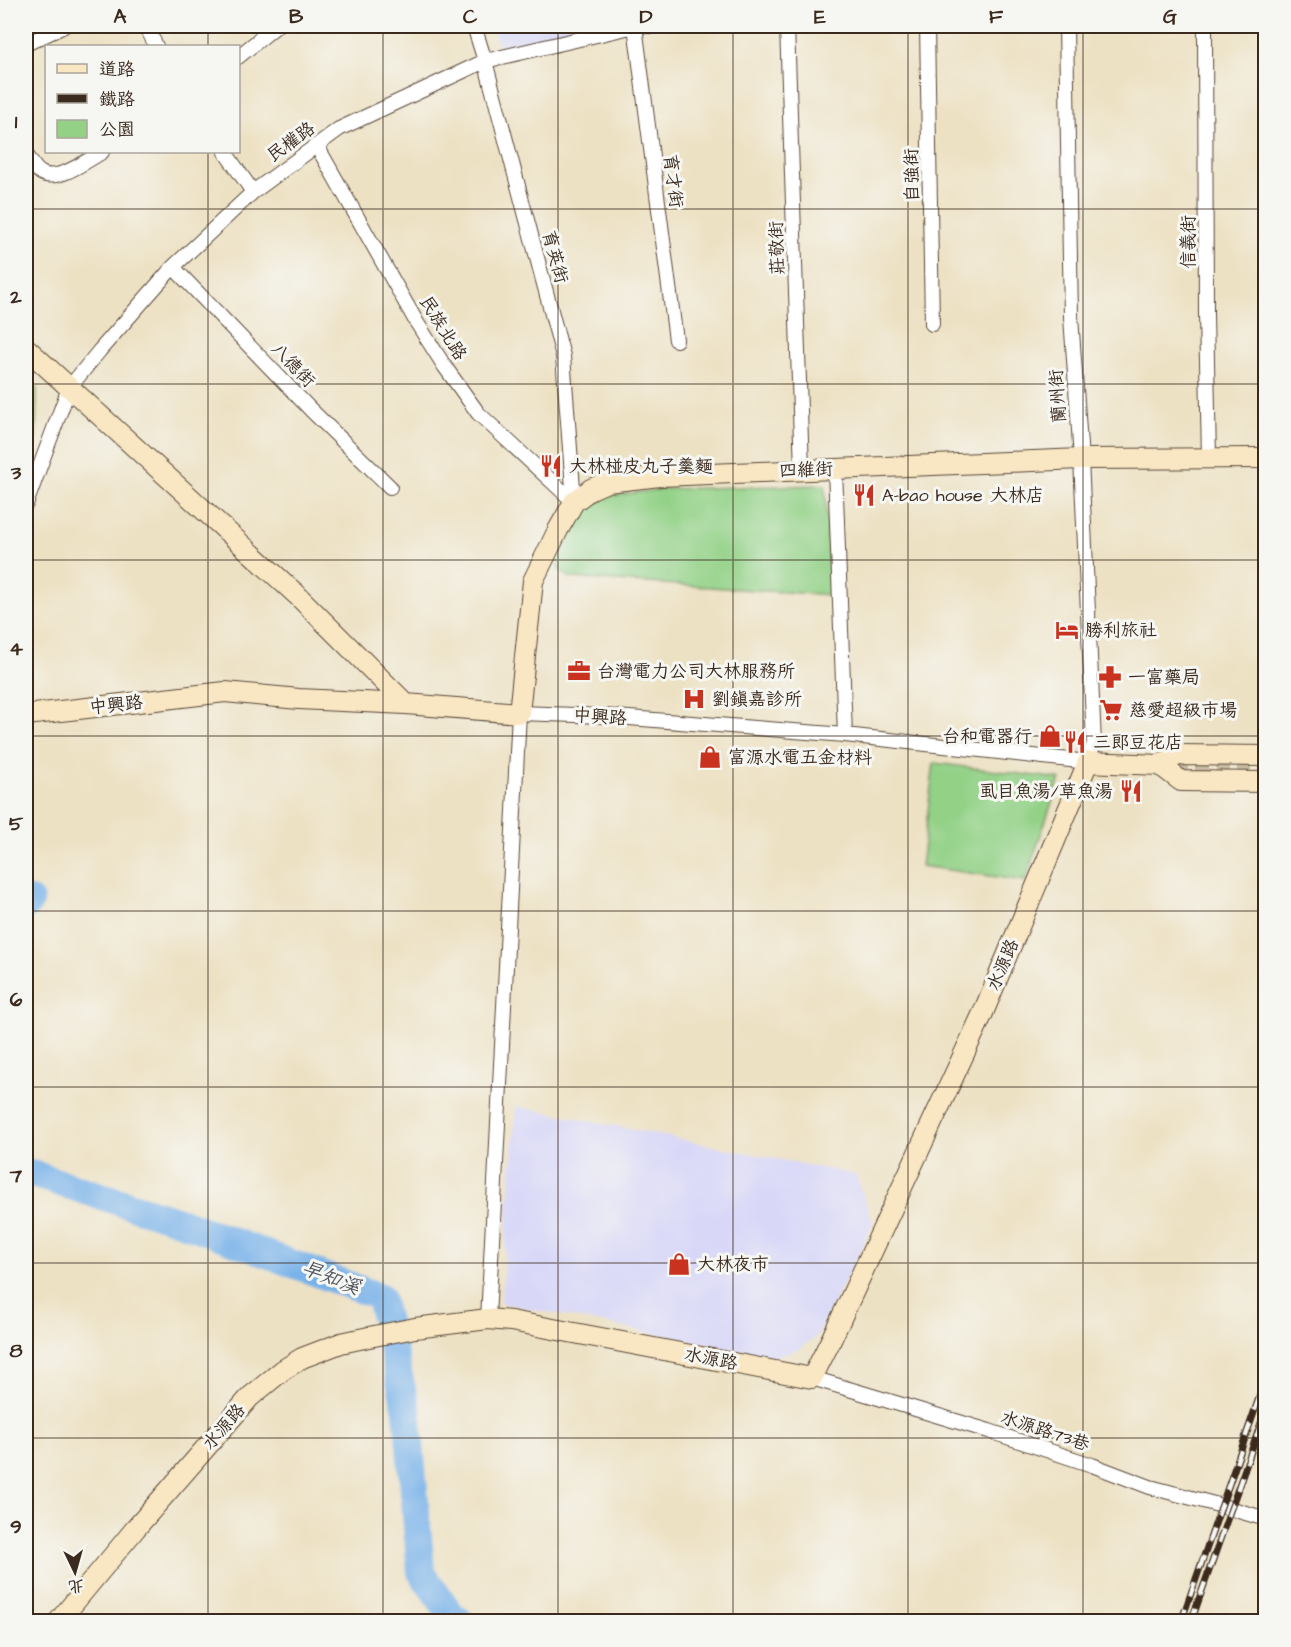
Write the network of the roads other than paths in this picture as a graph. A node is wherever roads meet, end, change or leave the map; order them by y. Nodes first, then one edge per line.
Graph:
1 (64, 26) edge
2 (146, 26) edge
3 (276, 26) edge
4 (474, 26) edge
5 (654, 26) edge
6 (787, 26) edge
7 (927, 26) edge
8 (1066, 26) edge
9 (1205, 26) edge
10 (635, 27) edge
11 (26, 44) edge
12 (156, 45) edge
13 (240, 55) edge
14 (485, 61) junction
15 (317, 146) junction
16 (100, 153) edge
17 (226, 153) edge
18 (26, 154) edge
19 (254, 192) junction
20 (173, 267) junction
21 (932, 324) dead end
22 (676, 340) dead end
23 (26, 348) edge
24 (69, 388) junction
25 (1209, 458) junction
26 (1266, 458) edge
27 (1081, 459) junction
28 (835, 469) junction
29 (802, 470) junction
30 (390, 487) dead end
31 (574, 502) junction
32 (26, 504) edge
33 (406, 704) junction
34 (519, 713) junction
35 (26, 715) edge
36 (845, 735) junction
37 (1266, 756) edge
38 (1088, 762) junction
39 (1167, 765) junction
40 (1266, 782) edge
41 (488, 1319) junction
42 (812, 1378) junction
43 (1266, 1519) edge
44 (58, 1622) edge

1 - 11 street
2 - 12 street
3 - 13 street
4 - 14 street, 育英街
5 - 10 street, 民權路
6 - 29 street, 莊敬街
7 - 21 street, 自強街
8 - 27 street, 蘭州街
9 - 25 street, 信義街
10 - 14 street, 民權路
10 - 22 street, 育才街
14 - 15 street, 民權路
14 - 31 street, 育英街
15 - 19 street, 民權路
15 - 31 street, 民族北路
16 - 18 street
17 - 19 street
19 - 20 street, 民權路
20 - 24 street, 民權路
20 - 30 street, 八德街
23 - 24 street
24 - 32 street, 民權路
24 - 33 street
25 - 26 street, 四維街
25 - 27 street, 四維街
27 - 28 street, 四維街
27 - 38 street, 蘭州街
28 - 29 street, 四維街
28 - 36 street
29 - 31 street, 四維街
31 - 34 street, 四維街
33 - 34 street, 中興路
33 - 35 street, 中興路
34 - 36 street, 中興路
34 - 41 street
36 - 38 street, 中興路
37 - 39 street
38 - 39 street, 中興路
38 - 42 street, 水源路
39 - 40 street
41 - 42 street, 水源路
41 - 44 street, 水源路
42 - 43 street, 水源路73巷

